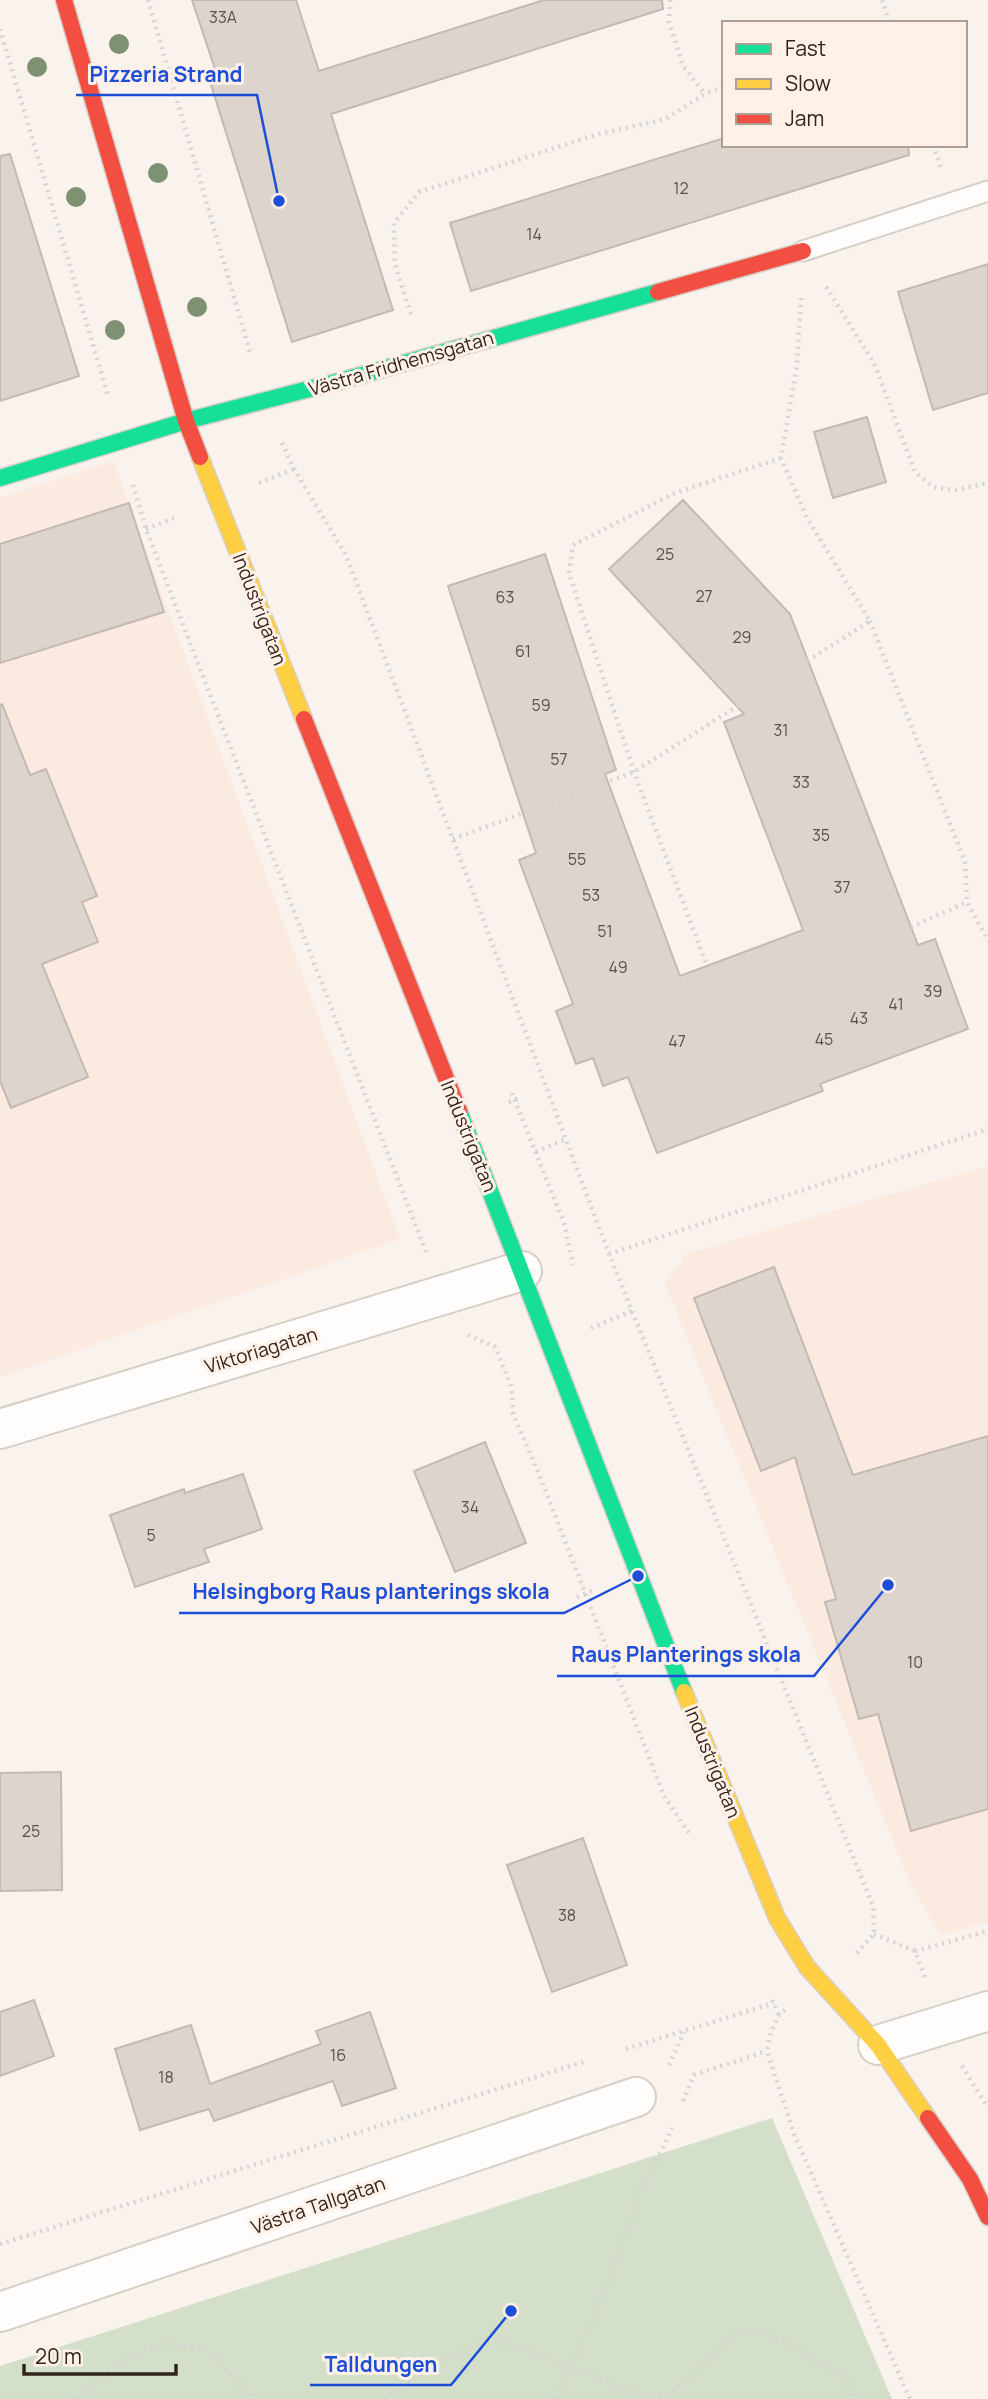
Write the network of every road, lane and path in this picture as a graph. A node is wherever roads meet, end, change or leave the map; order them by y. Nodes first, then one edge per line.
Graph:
1 (64, 0) edge
2 (148, 0) edge
3 (670, 0) edge
4 (882, 0) edge
5 (889, 21) edge
6 (0, 29) edge
7 (722, 87) edge
8 (705, 94) junction
9 (988, 191) edge
10 (803, 251) junction
11 (425, 357) junction
12 (264, 401) junction
13 (186, 421) junction
14 (120, 440) junction
15 (781, 458) junction
16 (0, 478) edge
17 (988, 483) edge
18 (870, 621) junction
19 (634, 772) junction
20 (453, 839) junction
21 (967, 902) junction
22 (988, 942) edge
23 (512, 1093) dead end
24 (988, 1129) edge
25 (566, 1139) junction
26 (536, 1152) junction
27 (609, 1254) junction
28 (522, 1271) junction
29 (575, 1276) dead end
30 (442, 1295) junction
31 (632, 1311) junction
32 (585, 1330) dead end
33 (0, 1429) edge
34 (594, 1590) dead end
35 (586, 1593) junction
36 (577, 1597) dead end
37 (589, 1603) dead end
38 (988, 1931) edge
39 (915, 1951) dead end
40 (820, 1982) junction
41 (774, 2003) dead end
42 (988, 2011) edge
43 (878, 2045) junction
44 (619, 2051) dead end
45 (767, 2051) junction
46 (592, 2060) dead end
47 (636, 2097) dead end
48 (679, 2110) dead end
49 (674, 2122) dead end
50 (988, 2217) edge
51 (0, 2244) edge
52 (0, 2312) edge
53 (570, 2366) junction
54 (76, 2399) edge
55 (253, 2399) edge
56 (385, 2399) edge
57 (556, 2399) edge
58 (850, 2399) edge
59 (910, 2399) edge

1 - 13 street, Industrigatan
2 - 12 path
3 - 8 path
4 - 5 path
6 - 14 path
7 - 8 path
8 - 11 path
9 - 10 lane
10 - 11 street, Västra Fridhemsgatan
10 - 15 path
10 - 17 path
11 - 12 street, Västra Fridhemsgatan
12 - 13 street, Västra Fridhemsgatan
12 - 20 path
13 - 14 street, Västra Fridhemsgatan
13 - 28 street, Industrigatan
14 - 16 street, Västra Fridhemsgatan
14 - 30 path
15 - 18 path
15 - 19 path
18 - 19 path
18 - 21 path
19 - 20 path
19 - 21 path
20 - 25 path
21 - 22 path
23 - 26 path
24 - 27 path
25 - 26 path
25 - 27 path
26 - 29 path
27 - 31 path
28 - 30 street, Viktoriagatan
28 - 40 street, Industrigatan
30 - 33 street, Viktoriagatan
30 - 35 path
31 - 32 path
31 - 40 path
34 - 35 path
35 - 36 path
35 - 37 path
38 - 39 path
40 - 43 street, Industrigatan
40 - 45 path
41 - 44 path
42 - 43 street
43 - 50 street, Industrigatan
45 - 48 path
45 - 59 path
46 - 51 path
47 - 52 street, Västra Tallgatan
49 - 53 path
53 - 56 path
53 - 57 path
53 - 58 path
54 - 55 path

